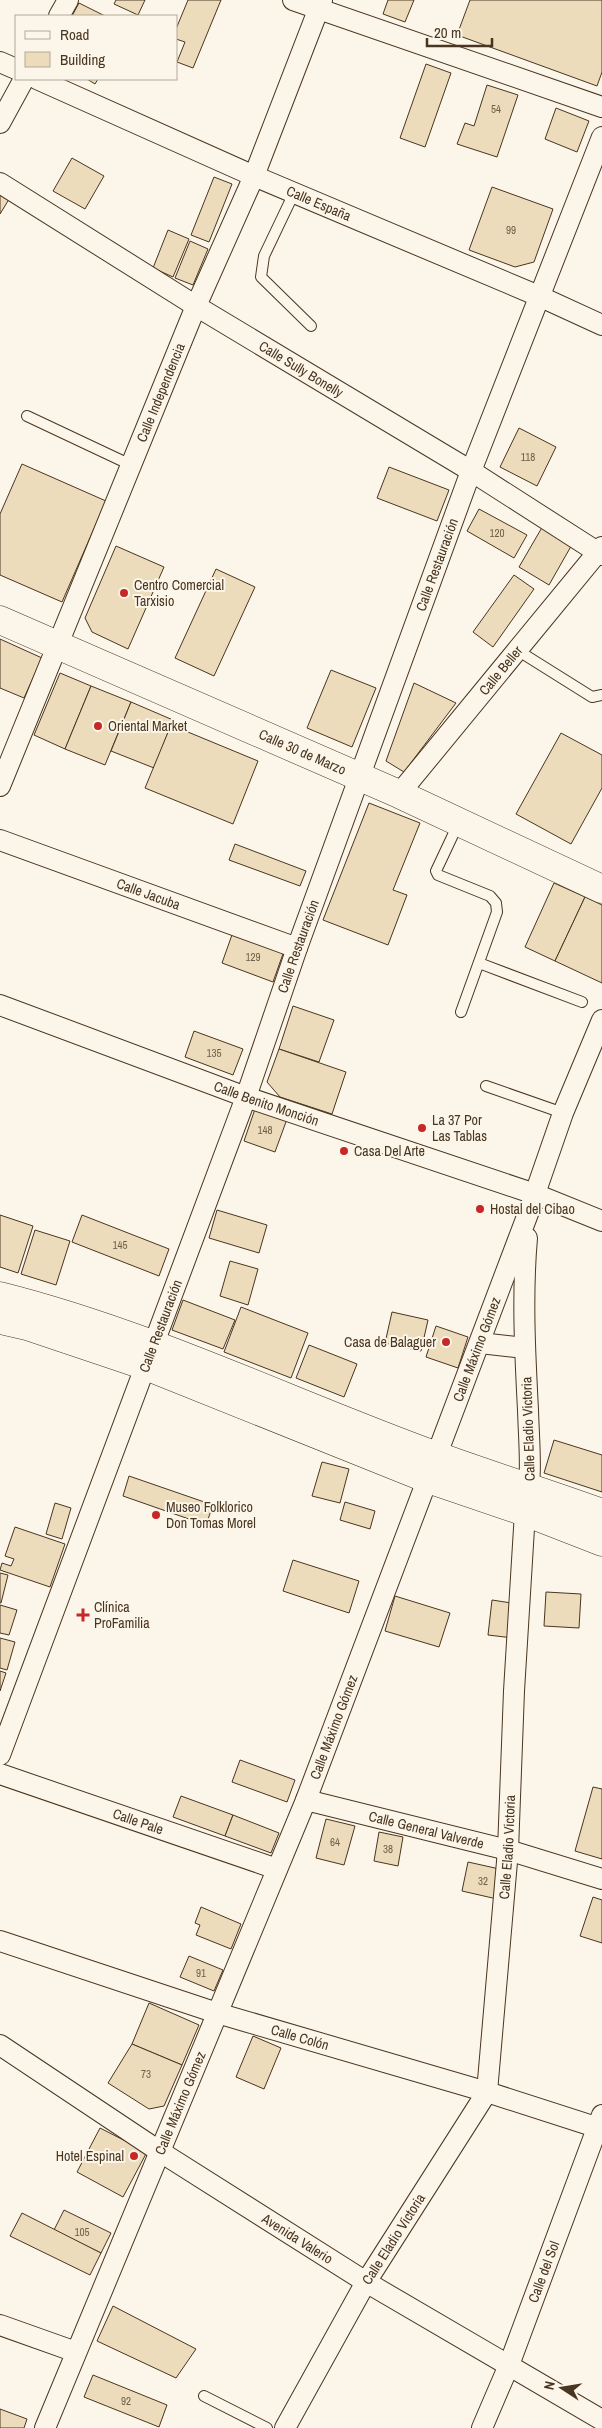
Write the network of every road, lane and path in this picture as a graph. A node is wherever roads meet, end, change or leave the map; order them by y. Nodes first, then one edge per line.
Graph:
1 (68, 0) edge
2 (293, 0) edge
3 (320, 4) edge
4 (60, 15) edge
5 (0, 62) edge
6 (15, 69) edge
7 (23, 80) edge
8 (39, 80) edge
9 (602, 107) edge
10 (0, 123) edge
11 (602, 137) edge
12 (254, 176) junction
13 (0, 184) edge
14 (294, 193) junction
15 (541, 297) junction
16 (196, 306) junction
17 (602, 325) edge
18 (311, 326) dead end
19 (27, 416) dead end
20 (131, 465) junction
21 (471, 471) junction
22 (600, 551) edge
23 (0, 620) edge
24 (57, 646) junction
25 (517, 650) junction
26 (602, 695) edge
27 (359, 777) junction
28 (0, 786) edge
29 (398, 794) junction
30 (459, 822) junction
31 (0, 840) edge
32 (602, 889) edge
33 (297, 948) junction
34 (479, 963) junction
35 (582, 1002) dead end
36 (0, 1005) edge
37 (461, 1012) dead end
38 (601, 1027) edge
39 (486, 1086) dead end
40 (246, 1097) junction
41 (563, 1113) junction
42 (532, 1202) junction
43 (602, 1221) edge
44 (0, 1296) edge
45 (0, 1320) edge
46 (480, 1343) junction
47 (525, 1348) junction
48 (150, 1354) junction
49 (433, 1468) junction
50 (528, 1499) junction
51 (602, 1513) edge
52 (602, 1542) edge
53 (0, 1755) edge
54 (0, 1774) edge
55 (306, 1800) junction
56 (508, 1850) junction
57 (277, 1869) junction
58 (602, 1879) edge
59 (0, 1941) edge
60 (217, 2013) junction
61 (0, 2045) edge
62 (486, 2092) junction
63 (601, 2124) edge
64 (159, 2152) junction
65 (366, 2282) junction
66 (0, 2325) edge
67 (76, 2352) junction
68 (509, 2365) junction
69 (204, 2396) dead end
70 (602, 2420) edge
71 (45, 2428) edge
72 (267, 2428) edge
73 (285, 2428) edge
74 (482, 2428) edge

1 - 4 street
2 - 3 street
3 - 9 street
3 - 12 street, Calle Independencia
5 - 6 street
7 - 10 street
8 - 12 street, Calle España
11 - 15 street, Calle Restauración
12 - 14 street, Calle España
12 - 16 street, Calle Independencia
13 - 16 street, Calle Sully Bonelly
14 - 15 street, Calle España
14 - 18 lane
15 - 17 street, Calle España
15 - 21 street, Calle Restauración
16 - 20 street, Calle Independencia
16 - 21 street, Calle Sully Bonelly
19 - 20 lane
20 - 24 street, Calle Independencia
21 - 22 street, Calle Sully Bonelly
21 - 27 street, Calle Restauración
22 - 25 street, Calle Beller
23 - 24 main road, Calle 30 de Marzo
24 - 27 main road, Calle 30 de Marzo
24 - 28 street, Calle Independencia
25 - 26 lane
25 - 29 street, Calle Beller
27 - 29 main road, Calle 30 de Marzo
27 - 33 street, Calle Restauración
29 - 30 main road, Calle 30 de Marzo
30 - 32 main road, Calle 30 de Marzo
30 - 34 lane
31 - 33 street, Calle Jacuba
33 - 40 street, Calle Restauración
34 - 35 lane
34 - 37 lane
36 - 40 street, Calle Benito Monción
38 - 41 street, Calle Máximo Gómez
39 - 41 lane
40 - 42 street, Calle Benito Monción
40 - 48 street, Calle Restauración
41 - 42 street, Calle Máximo Gómez
42 - 43 street, Calle Benito Monción
42 - 46 street, Calle Máximo Gómez
42 - 47 street, Calle Eladio Victoria
44 - 48 main road
45 - 48 main road
46 - 47 street
46 - 49 street, Calle Máximo Gómez
47 - 50 street, Calle Eladio Victoria
48 - 49 main road
48 - 53 street, Calle Restauración
49 - 50 main road
49 - 55 street, Calle Máximo Gómez
50 - 51 main road
50 - 52 main road
50 - 56 street, Calle Eladio Victoria
54 - 57 street, Calle Pale
55 - 56 street, Calle General Valverde
55 - 57 street, Calle Máximo Gómez
56 - 58 street, Calle General Valverde
56 - 62 street, Calle Eladio Victoria
57 - 60 street, Calle Máximo Gómez
59 - 60 street, Calle Colón
60 - 62 street, Calle Colón
60 - 64 street, Calle Máximo Gómez
61 - 64 street, Avenida Valerio
62 - 63 street, Calle Colón
62 - 65 street, Calle Eladio Victoria
63 - 68 street, Calle del Sol
64 - 65 street, Avenida Valerio
64 - 67 street, Calle Máximo Gómez
65 - 68 street, Avenida Valerio
65 - 73 street, Calle Eladio Victoria
66 - 67 street
67 - 71 street, Calle Máximo Gómez
68 - 70 street, Avenida Valerio
68 - 74 street, Calle del Sol
69 - 72 lane

